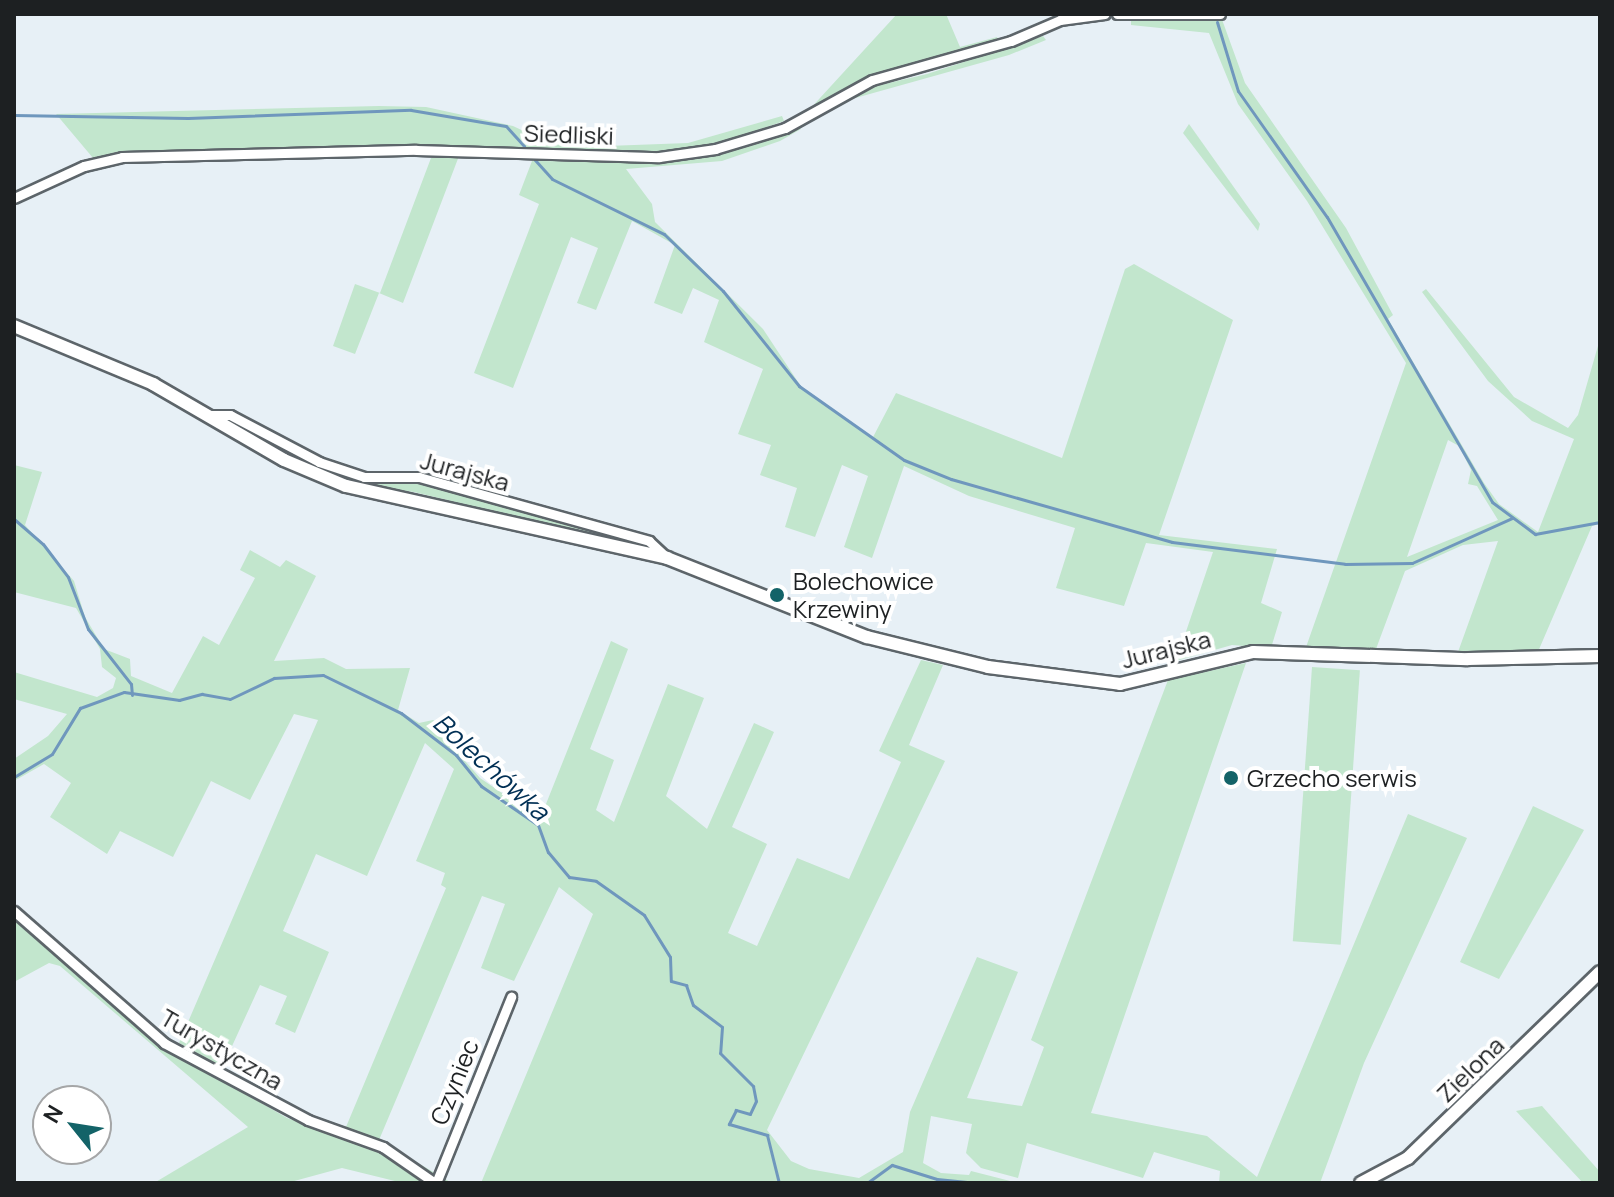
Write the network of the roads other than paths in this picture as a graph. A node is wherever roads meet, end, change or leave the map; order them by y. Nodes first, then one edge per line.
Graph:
1 (1105, 14) edge
2 (1117, 14) edge
3 (1220, 14) edge
4 (14, 198) edge
5 (14, 326) edge
6 (208, 415) junction
7 (667, 558) junction
8 (1600, 656) edge
9 (14, 911) edge
10 (1600, 972) edge
11 (511, 997) dead end
12 (436, 1183) edge
13 (1361, 1183) edge

1 - 4 street, Siedliski
2 - 3 street
5 - 6 street, Jurajska
6 - 7 street, Jurajska
6 - 7 street, Jurajska
7 - 8 street, Jurajska
9 - 12 street, Turystyczna
10 - 13 street, Zielona
11 - 12 street, Czyniec

